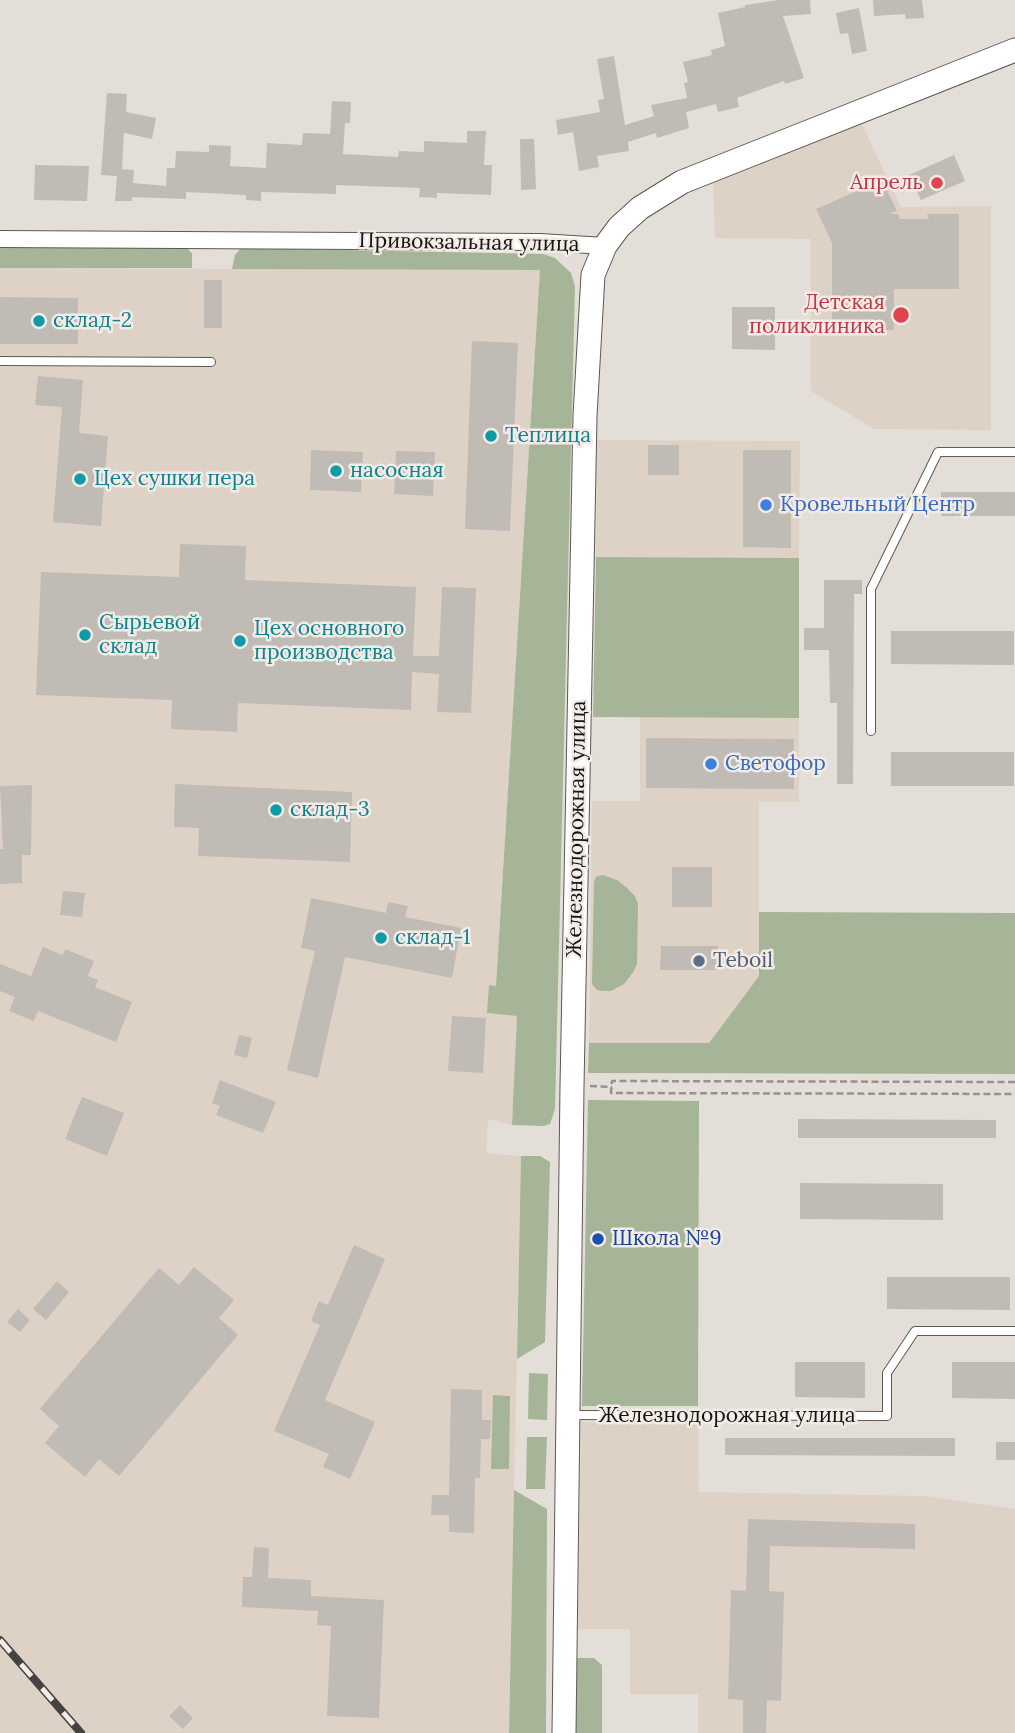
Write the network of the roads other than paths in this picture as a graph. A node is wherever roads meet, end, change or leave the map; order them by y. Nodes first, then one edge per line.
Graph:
1 (1015, 50) edge
2 (0, 239) edge
3 (605, 246) junction
4 (0, 361) edge
5 (211, 362) dead end
6 (1015, 452) edge
7 (871, 731) dead end
8 (1015, 1331) edge
9 (568, 1415) junction
10 (564, 1733) edge

1 - 3 main road, Привокзальная улица
2 - 3 street, Привокзальная улица
3 - 9 main road, Железнодорожная улица
4 - 5 lane
6 - 7 lane
8 - 9 lane, Железнодорожная улица
9 - 10 main road, Железнодорожная улица

